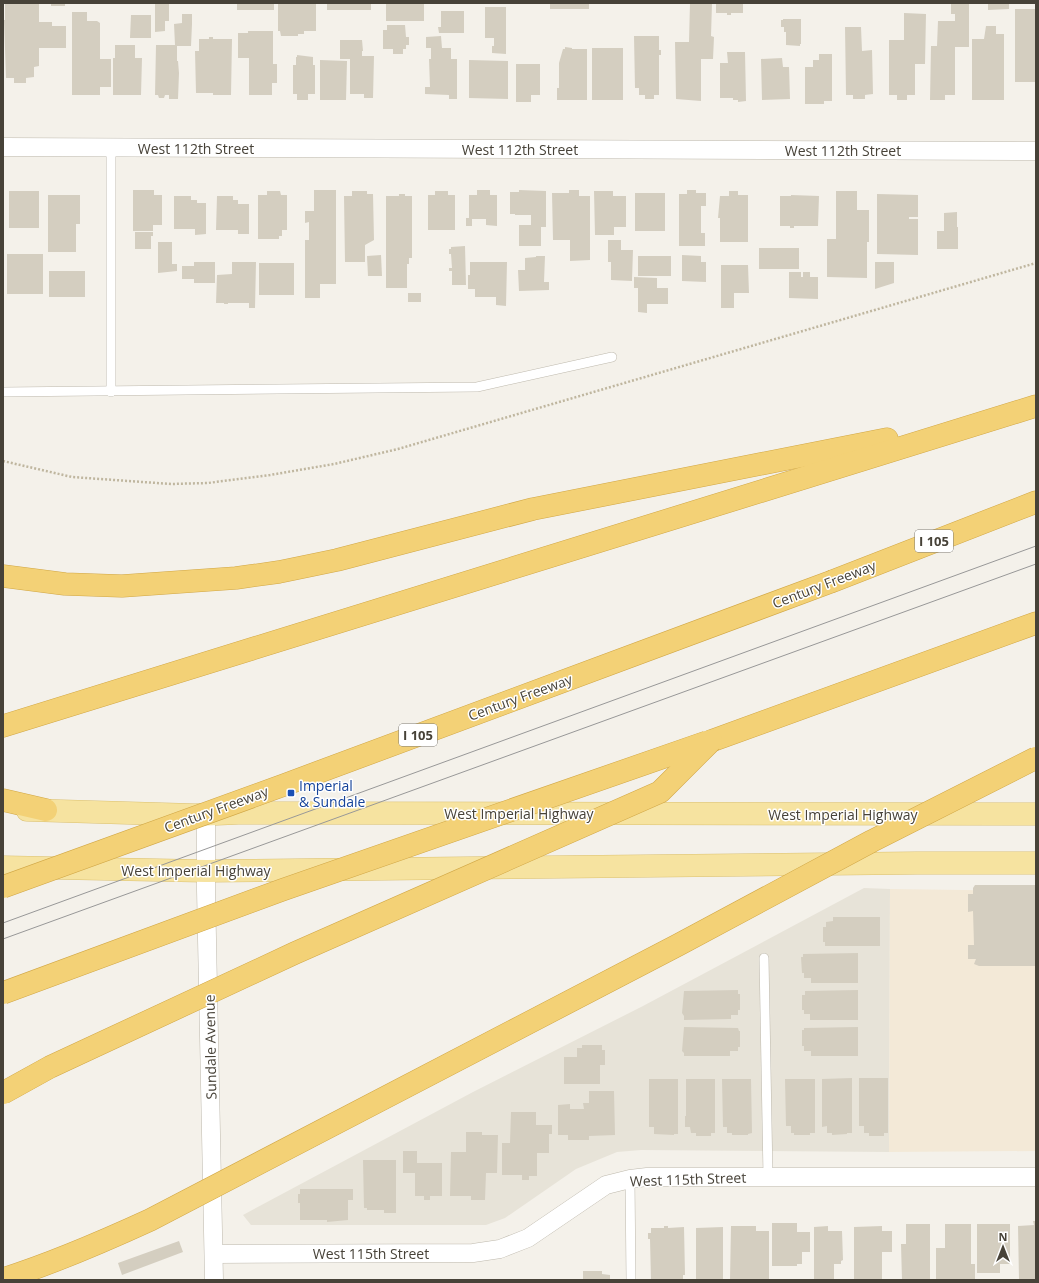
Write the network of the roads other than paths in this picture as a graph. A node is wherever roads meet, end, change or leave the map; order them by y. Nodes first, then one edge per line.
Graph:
1 (3, 147) edge
2 (111, 147) junction
3 (1036, 151) edge
4 (612, 357) dead end
5 (3, 392) edge
6 (111, 392) junction
7 (1036, 406) edge
8 (1004, 415) junction
9 (1036, 502) edge
10 (3, 576) edge
11 (1036, 622) edge
12 (3, 726) edge
13 (711, 741) junction
14 (1036, 758) edge
15 (3, 800) edge
16 (3, 809) edge
17 (46, 810) junction
18 (206, 814) junction
19 (1036, 814) edge
20 (1036, 863) edge
21 (3, 867) edge
22 (206, 871) junction
23 (3, 886) edge
24 (764, 958) dead end
25 (3, 993) edge
26 (3, 1092) edge
27 (768, 1177) junction
28 (1036, 1177) edge
29 (630, 1179) junction
30 (214, 1254) junction
31 (3, 1279) edge
32 (214, 1280) edge
33 (631, 1280) edge

1 - 2 street, West 112th Street
2 - 3 street, West 112th Street
2 - 6 lane
4 - 6 lane
5 - 6 lane
7 - 8 highway
8 - 10 highway
8 - 12 highway
9 - 23 highway, Century Freeway / I 105, bridge
11 - 13 highway
13 - 25 highway, bridge
13 - 26 highway, bridge
14 - 31 highway, bridge
15 - 17 highway
16 - 17 main road, West Imperial Highway
17 - 18 main road, West Imperial Highway
18 - 19 main road, West Imperial Highway
18 - 22 street, Sundale Avenue
20 - 22 main road, West Imperial Highway
21 - 22 main road, West Imperial Highway
22 - 30 street, Sundale Avenue
24 - 27 lane
27 - 28 street, West 115th Street
27 - 29 street, West 115th Street
29 - 30 street, West 115th Street
29 - 33 lane
30 - 32 street, Sundale Avenue

